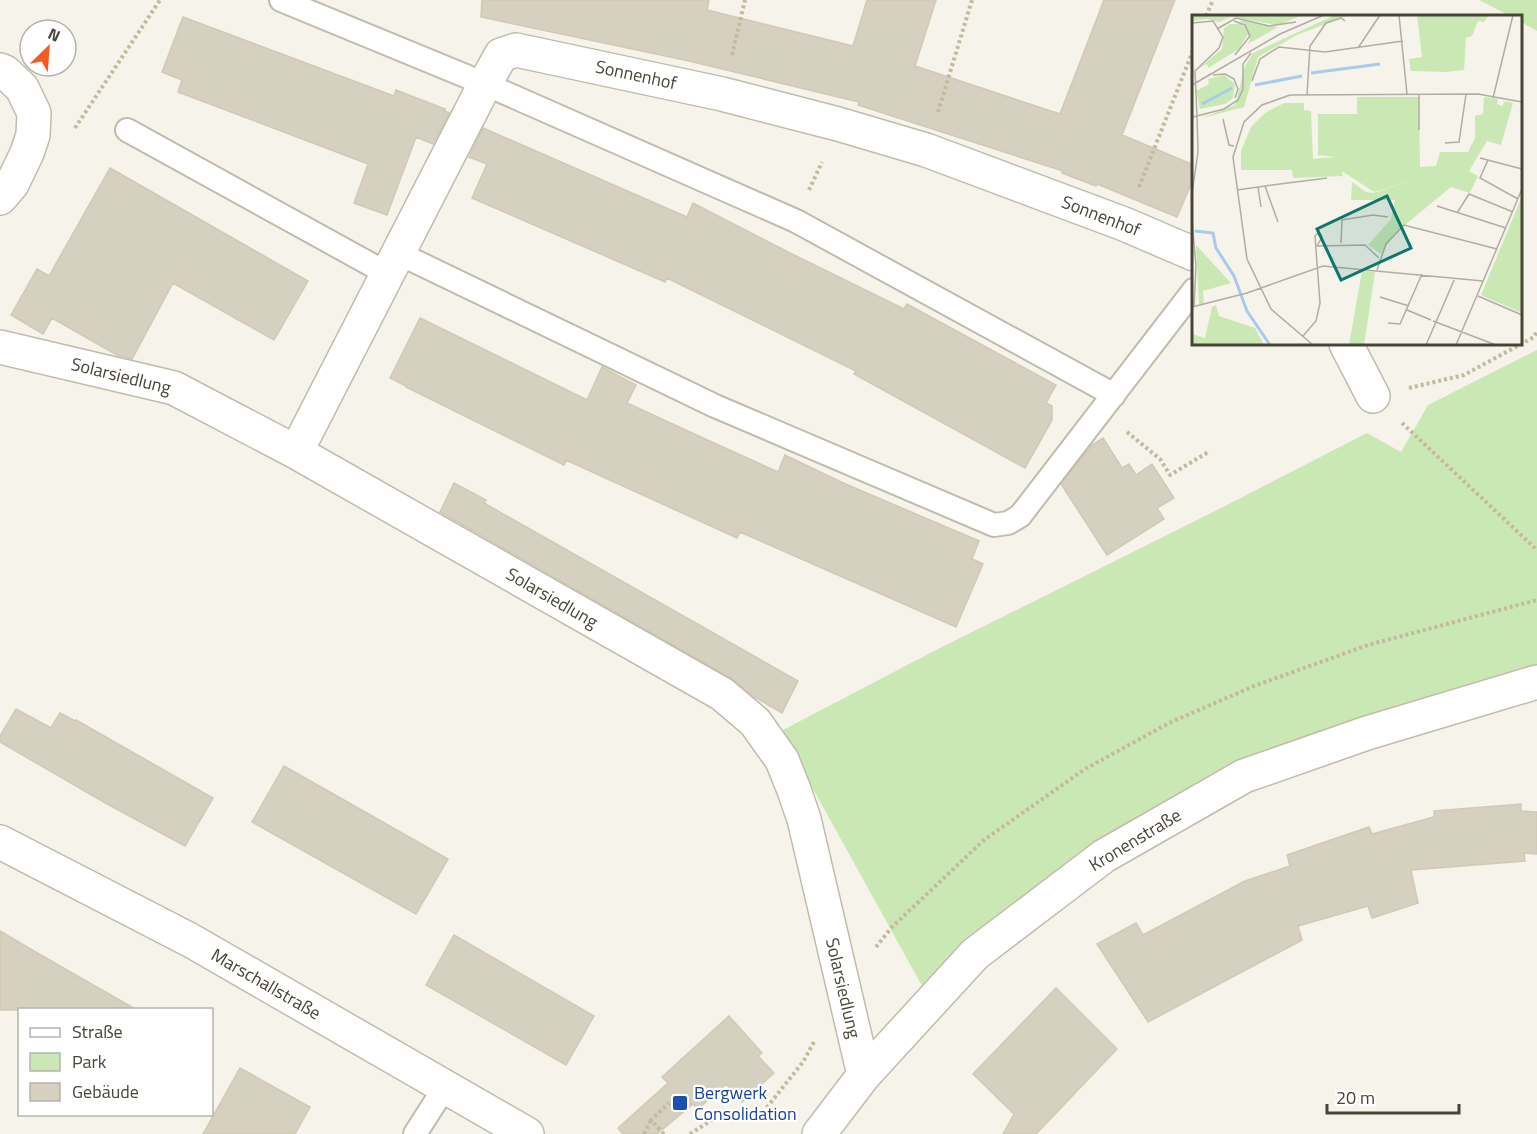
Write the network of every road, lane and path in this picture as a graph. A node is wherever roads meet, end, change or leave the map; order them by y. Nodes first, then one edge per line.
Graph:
1 (151, 0) edge
2 (281, 0) edge
3 (745, 0) edge
4 (972, 0) edge
5 (1213, 0) edge
6 (159, 1) edge
7 (1206, 15) edge
8 (1192, 53) edge
9 (0, 70) edge
10 (485, 84) junction
11 (722, 94) junction
12 (838, 124) junction
13 (127, 130) dead end
14 (926, 150) junction
15 (27, 153) junction
16 (0, 198) edge
17 (796, 221) junction
18 (1124, 224) junction
19 (1192, 253) edge
20 (393, 263) junction
21 (1192, 293) edge
22 (1537, 331) edge
23 (1522, 344) edge
24 (1347, 345) edge
25 (1519, 345) edge
26 (0, 347) edge
27 (1373, 396) junction
28 (1107, 403) junction
29 (1210, 451) dead end
30 (296, 453) junction
31 (1537, 550) edge
32 (1537, 600) edge
33 (1537, 682) edge
34 (0, 842) edge
35 (842, 987) junction
36 (864, 1075) junction
37 (445, 1087) junction
38 (669, 1103) dead end
39 (651, 1120) junction
40 (415, 1134) edge
41 (527, 1134) edge
42 (644, 1134) edge
43 (664, 1134) edge
44 (690, 1134) edge
45 (819, 1134) edge

1 - 6 path
2 - 10 lane
3 - 11 path
4 - 14 path
5 - 7 path
6 - 15 path
8 - 18 path
9 - 15 street
10 - 11 street, Sonnenhof
10 - 17 lane
10 - 20 street, Sonnenhof
11 - 12 street, Sonnenhof
12 - 14 street, Sonnenhof
12 - 17 path
13 - 20 lane
14 - 18 street, Sonnenhof
15 - 16 street
17 - 28 lane
18 - 19 street, Sonnenhof
20 - 28 lane
20 - 30 street, Sonnenhof
21 - 28 lane
22 - 23 path
24 - 27 street
25 - 27 path
26 - 30 street, Solarsiedlung
27 - 31 path
28 - 29 path
30 - 35 street, Solarsiedlung
32 - 35 path
33 - 36 street, Kronenstraße
34 - 37 street, Marschallstraße
35 - 36 street, Solarsiedlung
35 - 44 path
36 - 45 street, Kronenstraße
37 - 40 lane
37 - 41 street, Marschallstraße
38 - 39 path
39 - 42 path
39 - 43 path

